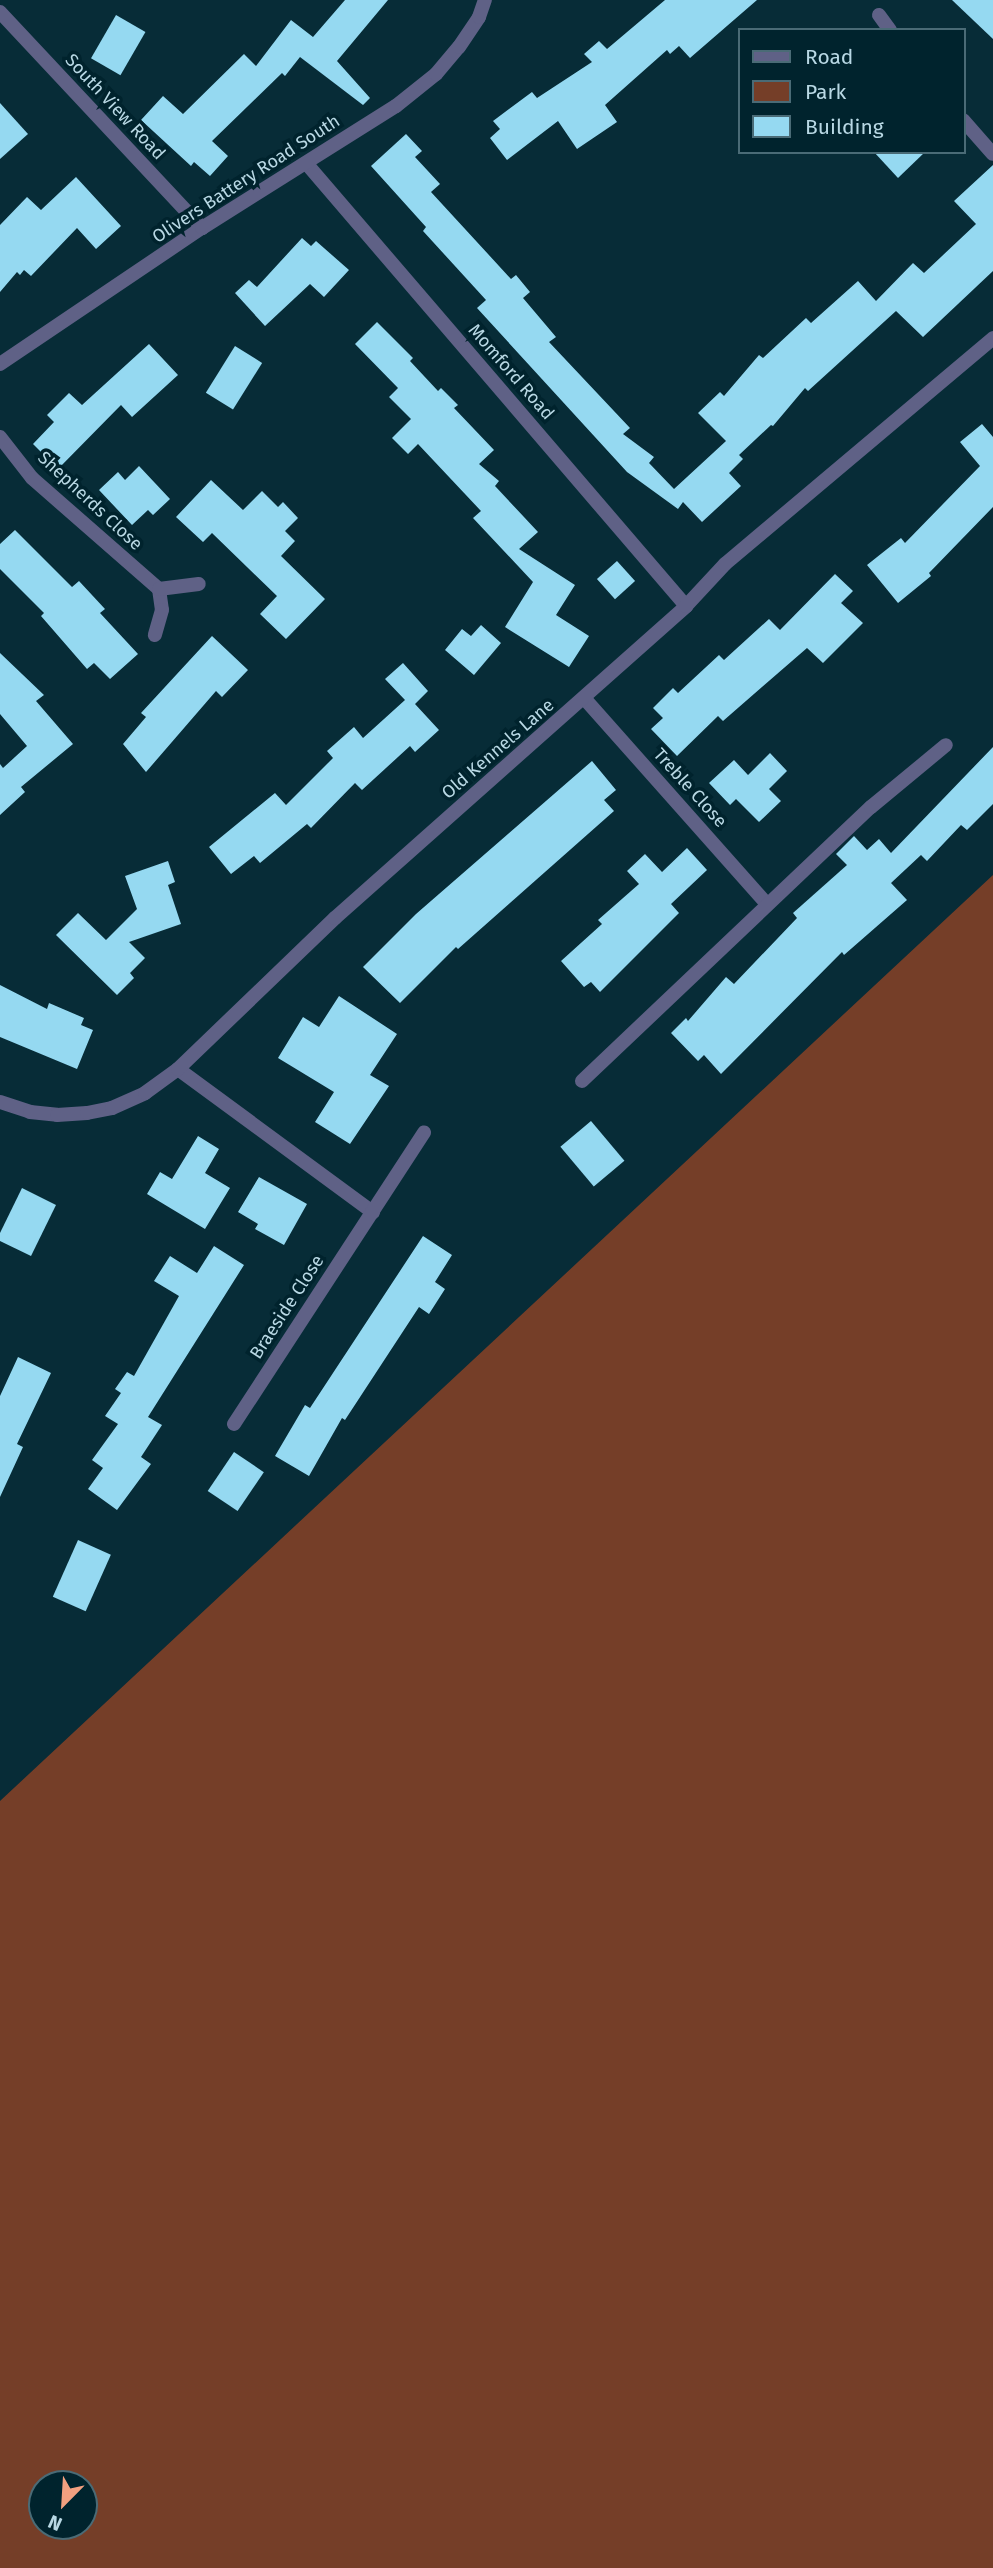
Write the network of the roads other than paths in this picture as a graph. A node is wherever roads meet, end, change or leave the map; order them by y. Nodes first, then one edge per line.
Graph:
1 (485, 0) edge
2 (0, 12) edge
3 (879, 15) dead end
4 (889, 28) edge
5 (965, 122) edge
6 (993, 155) edge
7 (306, 163) junction
8 (202, 228) junction
9 (993, 338) edge
10 (0, 364) edge
11 (0, 437) edge
12 (200, 584) dead end
13 (159, 589) junction
14 (687, 606) junction
15 (155, 635) dead end
16 (584, 698) junction
17 (946, 745) dead end
18 (767, 904) junction
19 (178, 1069) junction
20 (582, 1080) dead end
21 (0, 1102) edge
22 (424, 1133) dead end
23 (373, 1212) junction
24 (234, 1424) dead end

1 - 7 street, Olivers Battery Road South
2 - 8 street, South View Road
3 - 4 street
5 - 6 street
7 - 8 street, Olivers Battery Road South
7 - 14 street, Momford Road
8 - 10 street, Olivers Battery Road South
9 - 14 street, Old Kennels Lane
11 - 13 street, Shepherds Close
12 - 13 street
13 - 15 street
14 - 16 street, Old Kennels Lane
16 - 18 street, Treble Close
16 - 19 street, Old Kennels Lane
17 - 18 street
18 - 20 street
19 - 21 street, Old Kennels Lane
19 - 23 street
22 - 23 street, Braeside Close
23 - 24 street, Braeside Close

